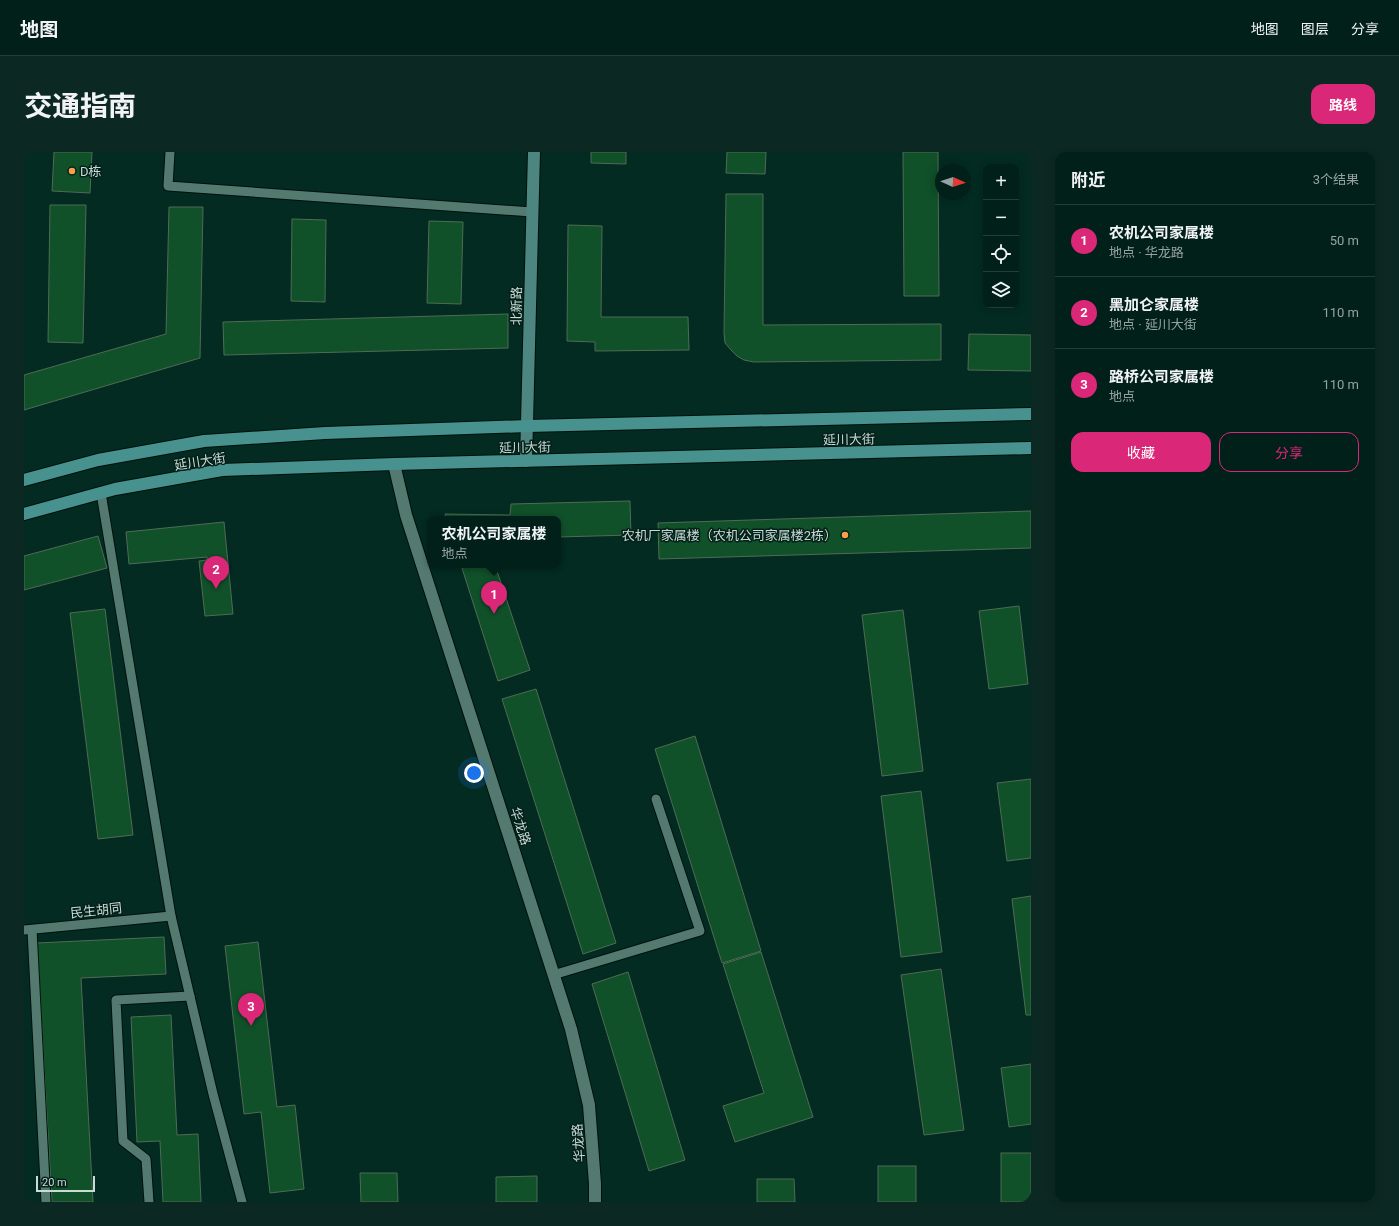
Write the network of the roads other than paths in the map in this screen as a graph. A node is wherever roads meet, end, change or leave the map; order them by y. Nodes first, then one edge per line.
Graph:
1 (170, 152) edge
2 (534, 152) edge
3 (532, 212) junction
4 (1031, 414) edge
5 (527, 426) junction
6 (1031, 448) edge
7 (526, 461) junction
8 (394, 464) junction
9 (24, 480) edge
10 (101, 493) junction
11 (24, 514) edge
12 (656, 799) dead end
13 (171, 916) junction
14 (28, 930) edge
15 (553, 975) junction
16 (190, 996) junction
17 (46, 1202) edge
18 (149, 1202) edge
19 (242, 1202) edge
20 (595, 1202) edge

1 - 3 lane
2 - 3 street, 北新路
3 - 5 street, 北新路
4 - 5 main road, 延川大街
5 - 7 street, 北新路
5 - 9 main road, 延川大街
6 - 7 main road, 延川大街
7 - 8 main road, 延川大街
8 - 10 main road, 延川大街
8 - 15 street, 华龙路
10 - 11 main road, 延川大街
10 - 13 lane
12 - 15 lane
13 - 14 lane, 民生胡同
13 - 16 lane
14 - 17 lane
15 - 20 street, 华龙路
16 - 18 lane
16 - 19 lane

